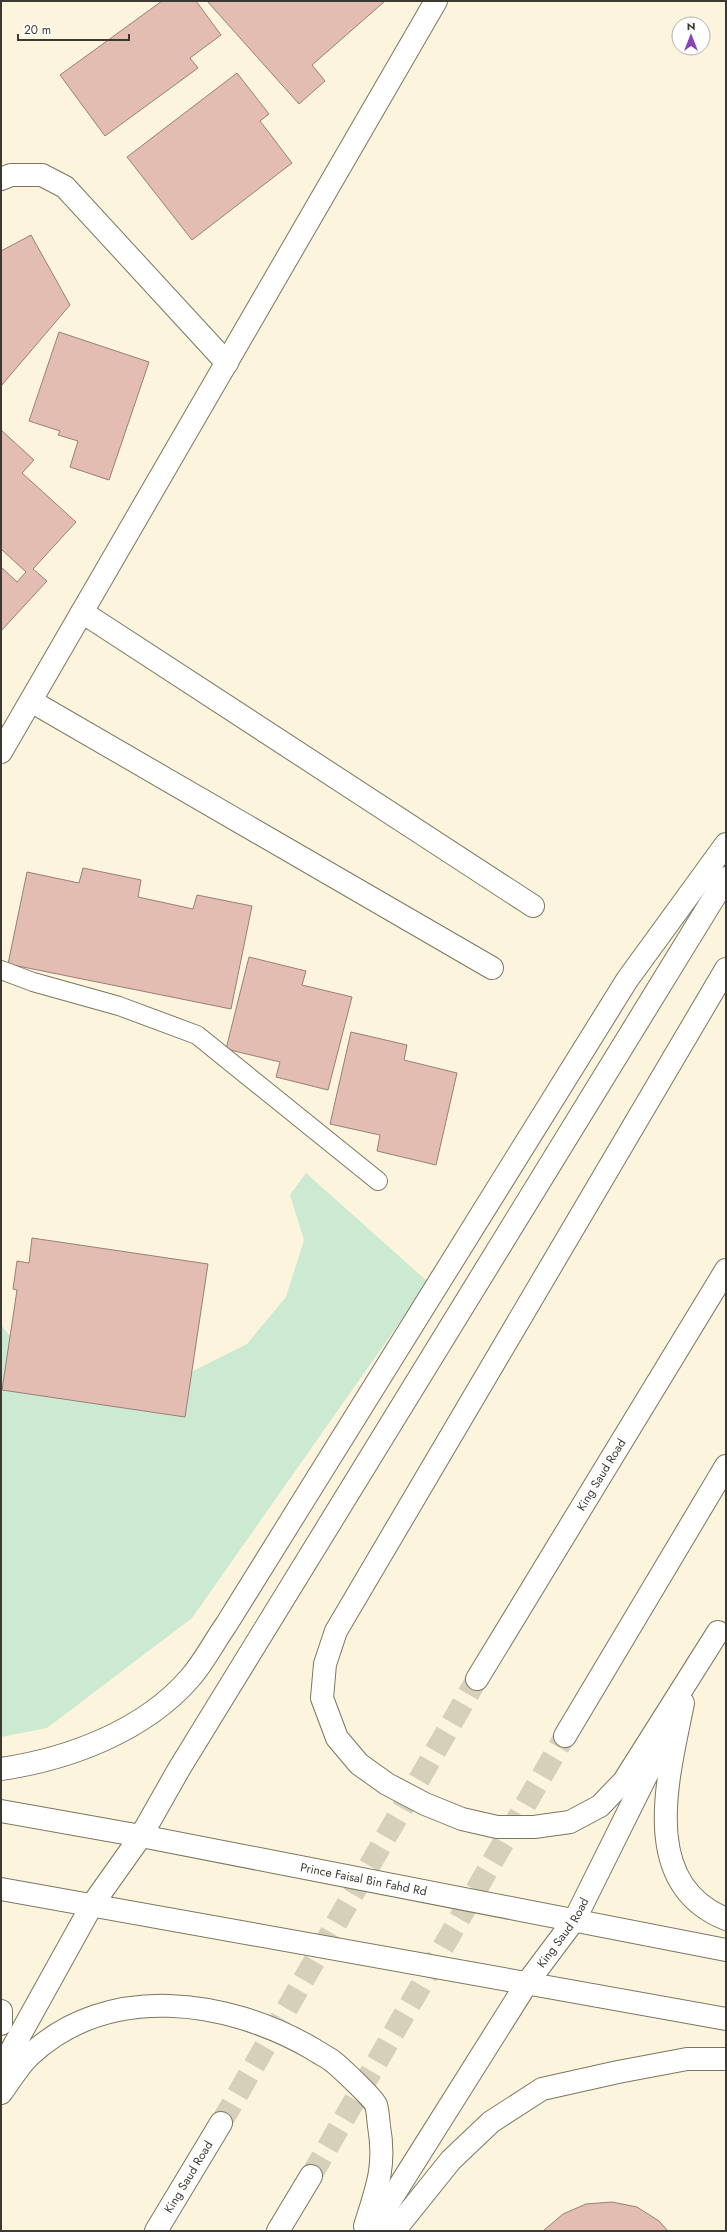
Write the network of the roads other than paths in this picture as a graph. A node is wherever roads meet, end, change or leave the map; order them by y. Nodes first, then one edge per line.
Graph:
1 (436, 1) edge
2 (1, 179) edge
3 (227, 363) junction
4 (82, 612) junction
5 (31, 701) junction
6 (1, 752) edge
7 (726, 844) edge
8 (726, 878) edge
9 (533, 906) dead end
10 (492, 968) dead end
11 (726, 969) edge
12 (1, 970) edge
13 (378, 1181) dead end
14 (726, 1270) edge
15 (726, 1466) edge
16 (722, 1625) edge
17 (477, 1679) tunnel mouth
18 (683, 1703) junction
19 (565, 1736) tunnel mouth
20 (1, 1769) edge
21 (1, 1811) edge
22 (141, 1836) junction
23 (1, 1889) edge
24 (92, 1904) junction
25 (575, 1919) junction
26 (726, 1919) edge
27 (726, 1950) edge
28 (526, 1983) junction
29 (1, 2011) edge
30 (726, 2019) edge
31 (1, 2024) edge
32 (726, 2059) edge
33 (1, 2069) edge
34 (1, 2093) edge
35 (221, 2123) tunnel mouth
36 (311, 2176) tunnel mouth
37 (156, 2231) edge
38 (278, 2231) edge
39 (364, 2231) edge
40 (371, 2231) edge
41 (394, 2231) edge

1 - 3 main road
2 - 3 main road
3 - 4 main road
4 - 5 main road
4 - 9 main road
5 - 6 main road
5 - 10 main road
7 - 20 main road
8 - 22 main road
11 - 16 main road
12 - 13 lane
14 - 17 main road, King Saud Road
15 - 19 main road
16 - 18 main road, King Saud Road
18 - 25 main road, King Saud Road
18 - 26 main road
21 - 22 main road, Prince Faisal Bin Fahd Rd
22 - 24 main road
22 - 25 main road, Prince Faisal Bin Fahd Rd
23 - 24 main road
24 - 28 main road
24 - 33 main road
25 - 27 main road, Prince Faisal Bin Fahd Rd
25 - 28 main road, King Saud Road
28 - 30 main road
28 - 40 main road, King Saud Road
29 - 31 main road
32 - 41 main road
34 - 39 main road
35 - 37 main road, King Saud Road
36 - 38 main road

